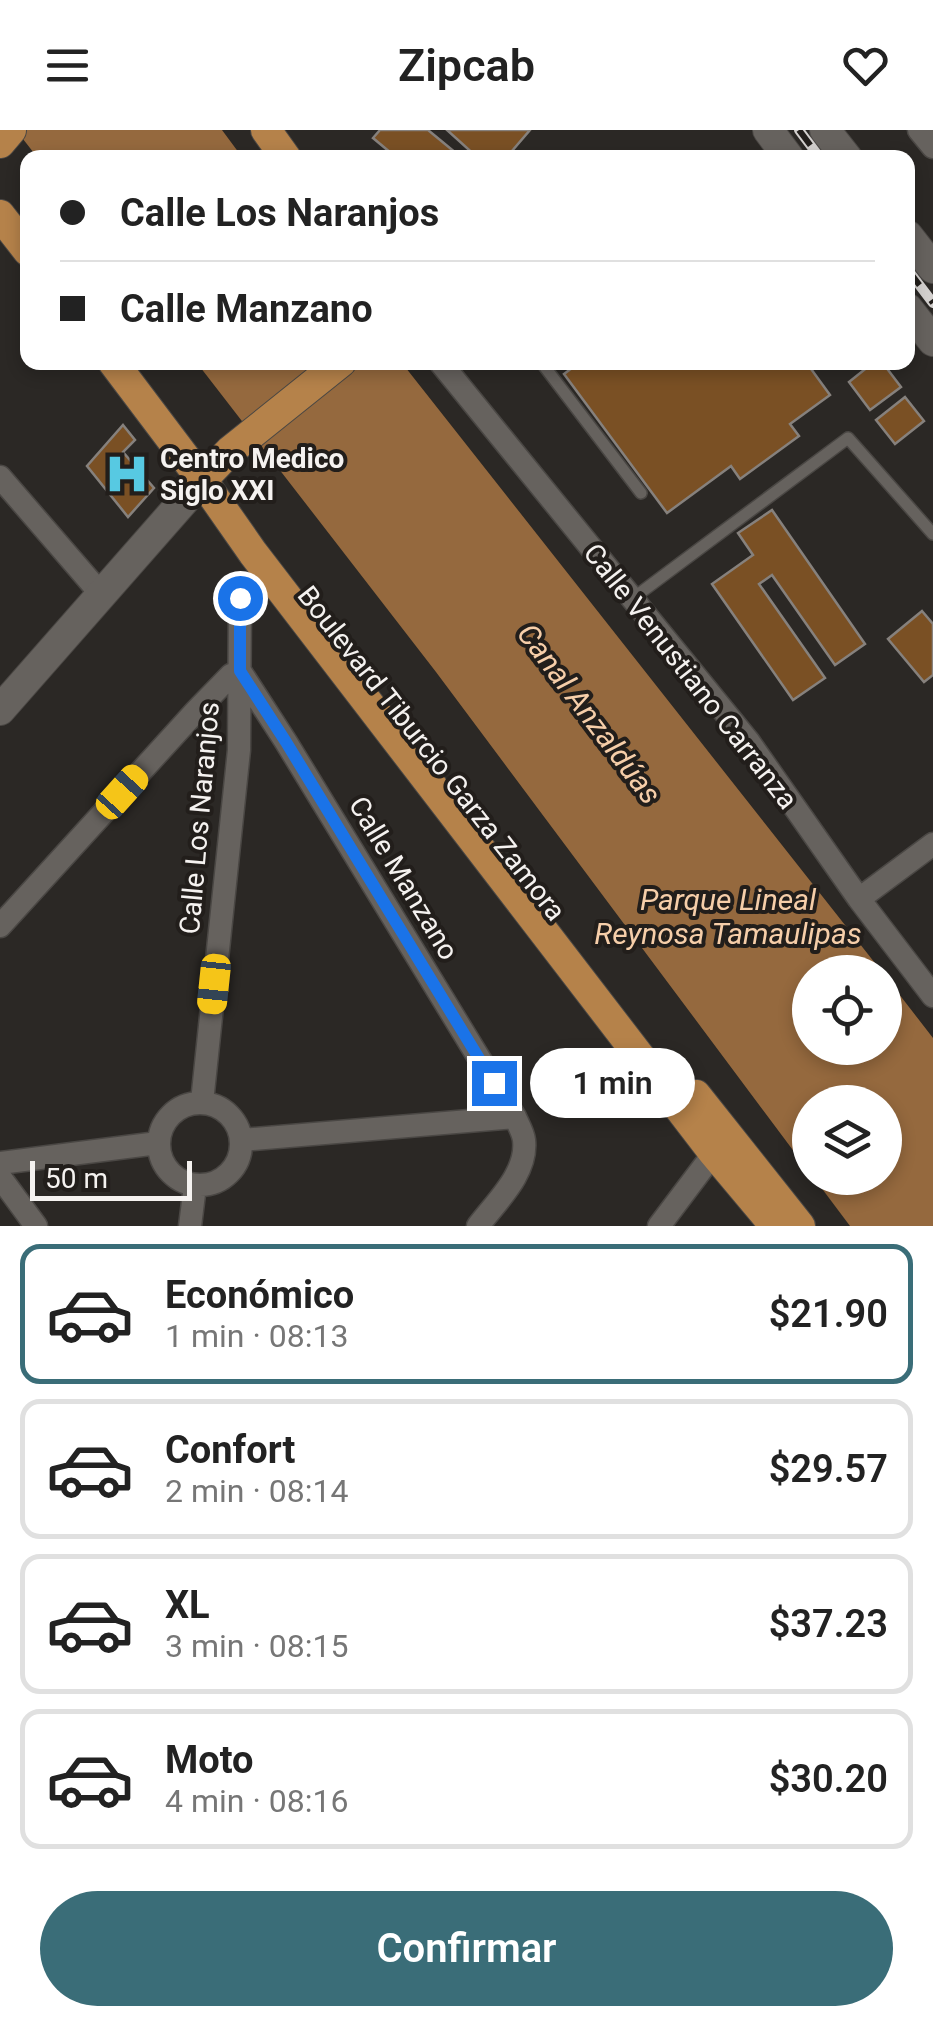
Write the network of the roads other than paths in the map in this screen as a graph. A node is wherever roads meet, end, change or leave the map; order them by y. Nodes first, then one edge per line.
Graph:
1 (11, 130) edge
2 (768, 130) edge
3 (919, 130) edge
4 (0, 143) edge
5 (933, 147) edge
6 (784, 150) edge
7 (0, 215) edge
8 (20, 241) edge
9 (915, 245) edge
10 (933, 268) edge
11 (915, 317) edge
12 (933, 341) edge
13 (120, 370) edge
14 (331, 370) edge
15 (446, 370) edge
16 (546, 370) edge
17 (216, 466) junction
18 (0, 477) edge
19 (640, 493) dead end
20 (933, 534) edge
21 (101, 594) junction
22 (240, 598) dead end
23 (632, 600) junction
24 (240, 671) junction
25 (0, 710) edge
26 (933, 844) edge
27 (859, 899) junction
28 (0, 926) edge
29 (933, 996) edge
30 (202, 1102) junction
31 (515, 1117) junction
32 (242, 1140) junction
33 (158, 1143) junction
34 (720, 1144) junction
35 (0, 1163) edge
36 (0, 1177) edge
37 (195, 1186) junction
38 (36, 1226) edge
39 (190, 1226) edge
40 (478, 1226) edge
41 (659, 1226) edge
42 (775, 1226) edge
43 (800, 1226) edge

1 - 4 main road
2 - 6 main road
3 - 5 street
7 - 8 main road
9 - 10 main road
11 - 12 main road
13 - 17 main road, Boulevard Tiburcio Garza Zamora
14 - 17 main road
15 - 23 street, Calle Venustiano Carranza
16 - 19 lane
17 - 21 main road
17 - 34 main road, Boulevard Tiburcio Garza Zamora
17 - 34 main road, Boulevard Tiburcio Garza Zamora
18 - 21 street
20 - 23 lane
21 - 25 main road
22 - 24 street, Calle Los Naranjos
23 - 27 street, Calle Venustiano Carranza
24 - 28 street
24 - 30 street, Calle Los Naranjos
24 - 31 street, Calle Manzano
26 - 27 street
27 - 29 street, Calle Venustiano Carranza
30 - 32 street
30 - 33 street
31 - 32 street
31 - 40 street
32 - 37 street
33 - 35 street
33 - 37 street
34 - 41 street
34 - 42 main road, Boulevard Tiburcio Garza Zamora
34 - 43 main road, Boulevard Tiburcio Garza Zamora
36 - 38 street
37 - 39 street

